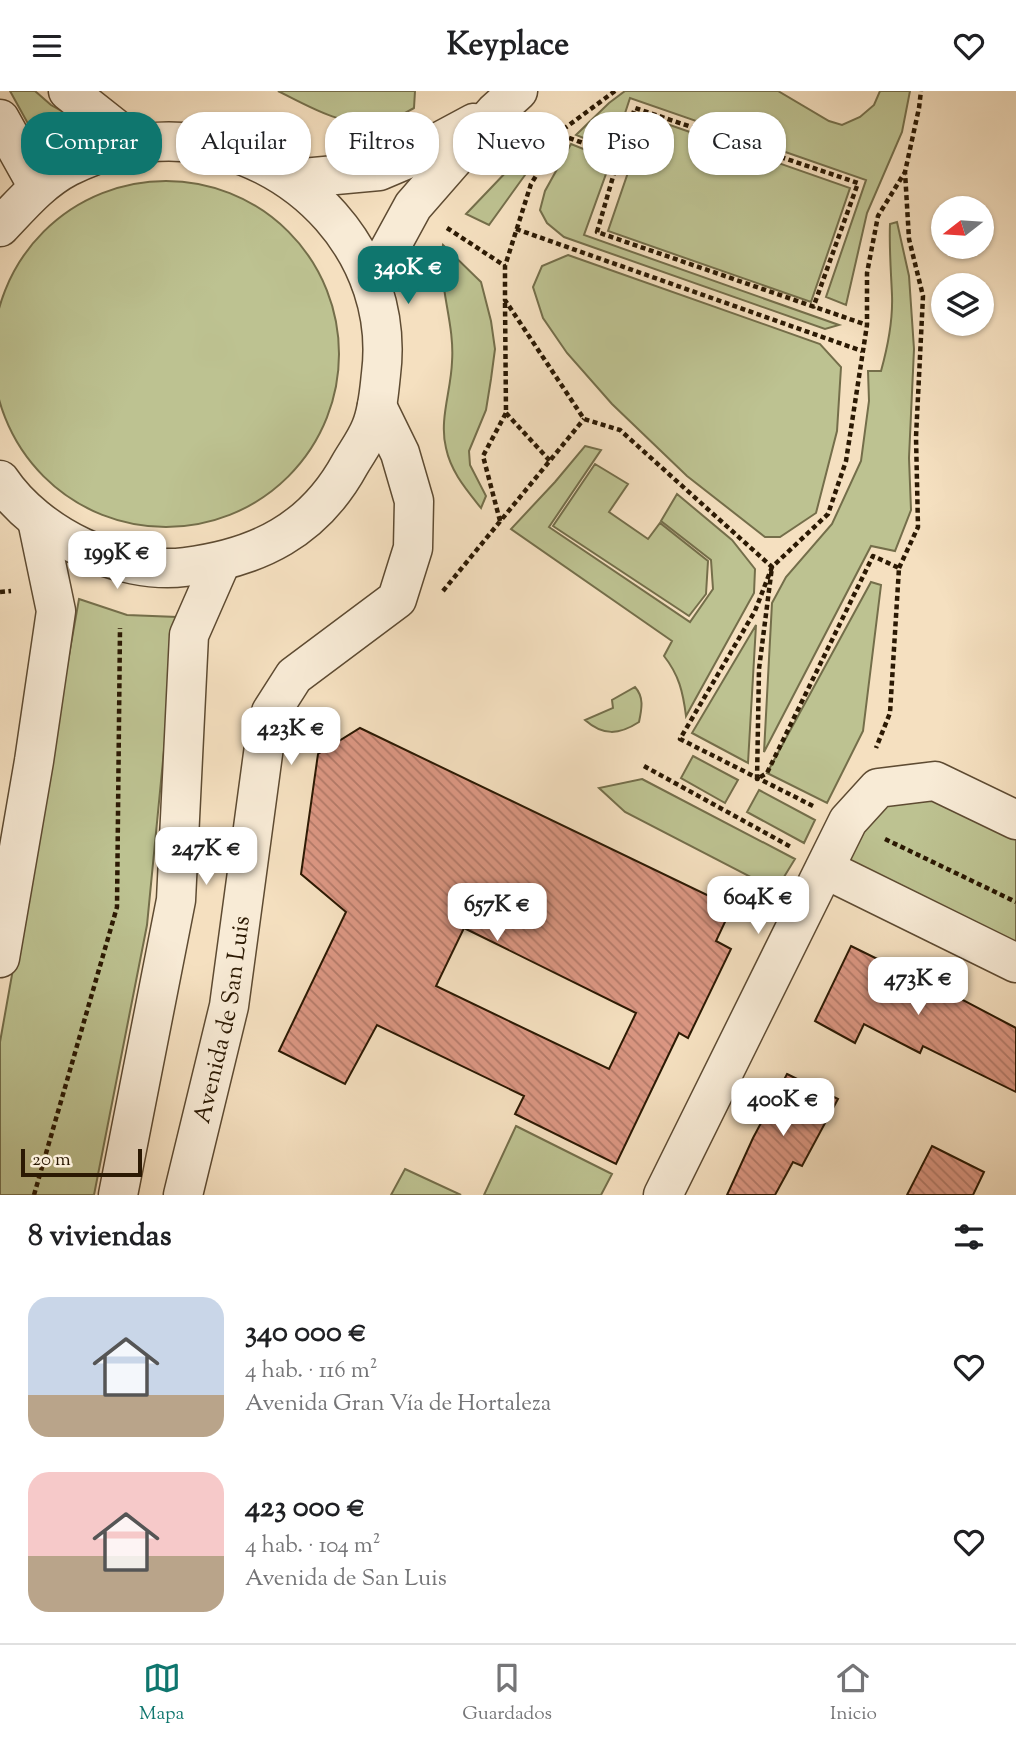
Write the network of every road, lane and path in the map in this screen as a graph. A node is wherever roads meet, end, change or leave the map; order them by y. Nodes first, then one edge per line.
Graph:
1 (68, 91) edge
2 (615, 91) edge
3 (921, 91) edge
4 (506, 102) edge
5 (95, 112) edge
6 (0, 119) edge
7 (674, 121) edge
8 (569, 125) edge
9 (162, 142) edge
10 (905, 171) junction
11 (57, 175) edge
12 (537, 175) edge
13 (614, 175) edge
14 (292, 179) junction
15 (38, 187) junction
16 (0, 227) edge
17 (516, 229) junction
18 (370, 283) junction
19 (505, 300) junction
20 (813, 308) junction
21 (867, 325) junction
22 (862, 351) junction
23 (377, 406) junction
24 (506, 413) junction
25 (584, 419) junction
26 (550, 461) junction
27 (0, 480) edge
28 (37, 520) junction
29 (500, 521) junction
30 (221, 562) junction
31 (772, 567) junction
32 (899, 568) junction
33 (436, 599) dead end
34 (120, 628) dead end
35 (876, 749) dead end
36 (644, 766) dead end
37 (757, 779) junction
38 (835, 816) junction
39 (1016, 820) edge
40 (826, 868) junction
41 (1016, 902) edge
42 (0, 958) edge
43 (1016, 963) edge
44 (34, 1195) edge
45 (118, 1195) edge
46 (183, 1195) edge
47 (663, 1195) edge

1 - 5 street
2 - 8 path
3 - 10 path
4 - 14 street
4 - 18 street
6 - 15 street
7 - 20 path
9 - 14 street
10 - 21 path
10 - 32 path
11 - 15 street
12 - 17 path
13 - 20 path
14 - 18 street
15 - 16 street
17 - 19 path
17 - 22 path
18 - 23 street
19 - 24 path
19 - 25 path
20 - 21 path
21 - 22 path
22 - 31 path
23 - 30 street
23 - 46 street, Avenida de San Luis
24 - 26 path
24 - 29 path
25 - 26 path
25 - 31 path
26 - 29 path
27 - 28 street
28 - 30 street
28 - 42 street
29 - 33 path
30 - 45 street
31 - 37 path
31 - 37 path
32 - 35 path
32 - 37 path
34 - 44 path
36 - 40 path
37 - 38 path
38 - 39 street
38 - 40 street
38 - 41 path
40 - 43 street
40 - 47 street

